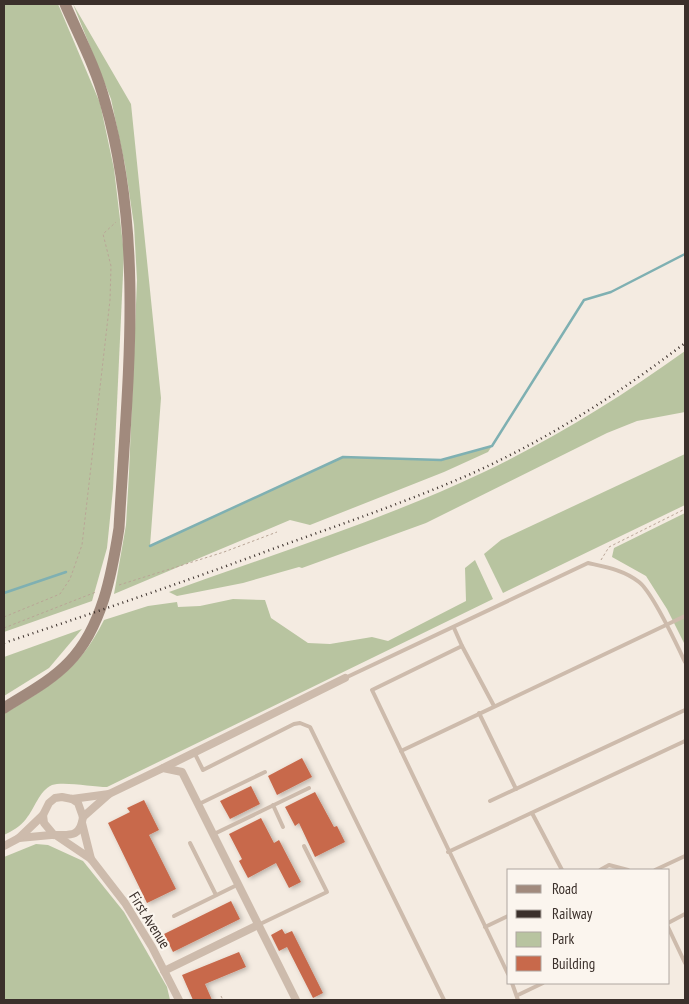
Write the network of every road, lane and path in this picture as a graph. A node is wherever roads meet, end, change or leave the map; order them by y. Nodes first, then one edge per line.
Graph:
1 (65, 4) edge
2 (127, 216) junction
3 (685, 509) edge
4 (277, 532) dead end
5 (598, 565) junction
6 (107, 588) junction
7 (685, 616) edge
8 (4, 617) edge
9 (666, 623) junction
10 (4, 628) edge
11 (454, 628) junction
12 (462, 646) junction
13 (685, 662) edge
14 (345, 678) joint
15 (494, 706) junction
16 (4, 708) edge
17 (685, 710) edge
18 (479, 713) junction
19 (685, 740) edge
20 (401, 751) junction
21 (194, 752) junction
22 (163, 768) junction
23 (265, 772) dead end
24 (309, 788) dead end
25 (516, 789) junction
26 (109, 794) junction
27 (72, 799) junction
28 (490, 802) dead end
29 (200, 804) junction
30 (273, 805) junction
31 (532, 813) junction
32 (43, 815) junction
33 (83, 820) junction
34 (283, 828) dead end
35 (214, 834) junction
36 (56, 835) junction
37 (19, 838) junction
38 (190, 843) dead end
39 (4, 846) edge
40 (304, 846) dead end
41 (448, 852) junction
42 (685, 856) edge
43 (91, 859) junction
44 (561, 869) edge
45 (602, 869) edge
46 (623, 869) edge
47 (657, 869) edge
48 (239, 884) junction
49 (216, 895) junction
50 (685, 914) edge
51 (174, 916) dead end
52 (507, 917) edge
53 (669, 922) edge
54 (258, 925) junction
55 (485, 928) junction
56 (669, 929) edge
57 (685, 963) edge
58 (164, 971) junction
59 (507, 972) edge
60 (512, 984) edge
61 (541, 984) edge
62 (518, 995) junction
63 (221, 996) dead end
64 (293, 999) edge
65 (179, 1000) edge
66 (223, 1000) edge
67 (444, 1000) edge
68 (518, 1000) edge

1 - 2 main road
2 - 6 main road
2 - 8 path
3 - 5 path
4 - 6 path
5 - 9 lane
5 - 11 lane
6 - 10 path
6 - 16 main road
7 - 9 lane
9 - 13 lane
9 - 15 lane
11 - 12 lane
11 - 14 lane
12 - 15 lane
12 - 20 lane
14 - 21 street
15 - 18 lane
17 - 25 lane
18 - 20 lane
18 - 25 lane
19 - 31 lane
20 - 41 lane
21 - 22 street
21 - 67 lane
22 - 26 street
22 - 29 street
23 - 29 lane
24 - 30 lane
25 - 28 lane
26 - 27 street
26 - 33 street
27 - 32 street
27 - 33 street
29 - 35 street
30 - 34 lane
30 - 35 lane
31 - 41 lane
31 - 44 lane
32 - 36 street
32 - 37 street
33 - 36 street
33 - 43 street, First Avenue
35 - 48 street
36 - 37 street
36 - 43 street, First Avenue
37 - 39 street
38 - 49 lane
40 - 54 lane
41 - 55 lane
42 - 47 lane
43 - 58 street, First Avenue
45 - 46 lane
48 - 49 lane
48 - 54 street
49 - 51 lane
50 - 53 lane
52 - 55 lane
54 - 58 street
54 - 64 street
55 - 59 lane
56 - 57 lane
58 - 65 street, First Avenue
60 - 62 lane
61 - 62 lane
62 - 68 lane
63 - 66 path

